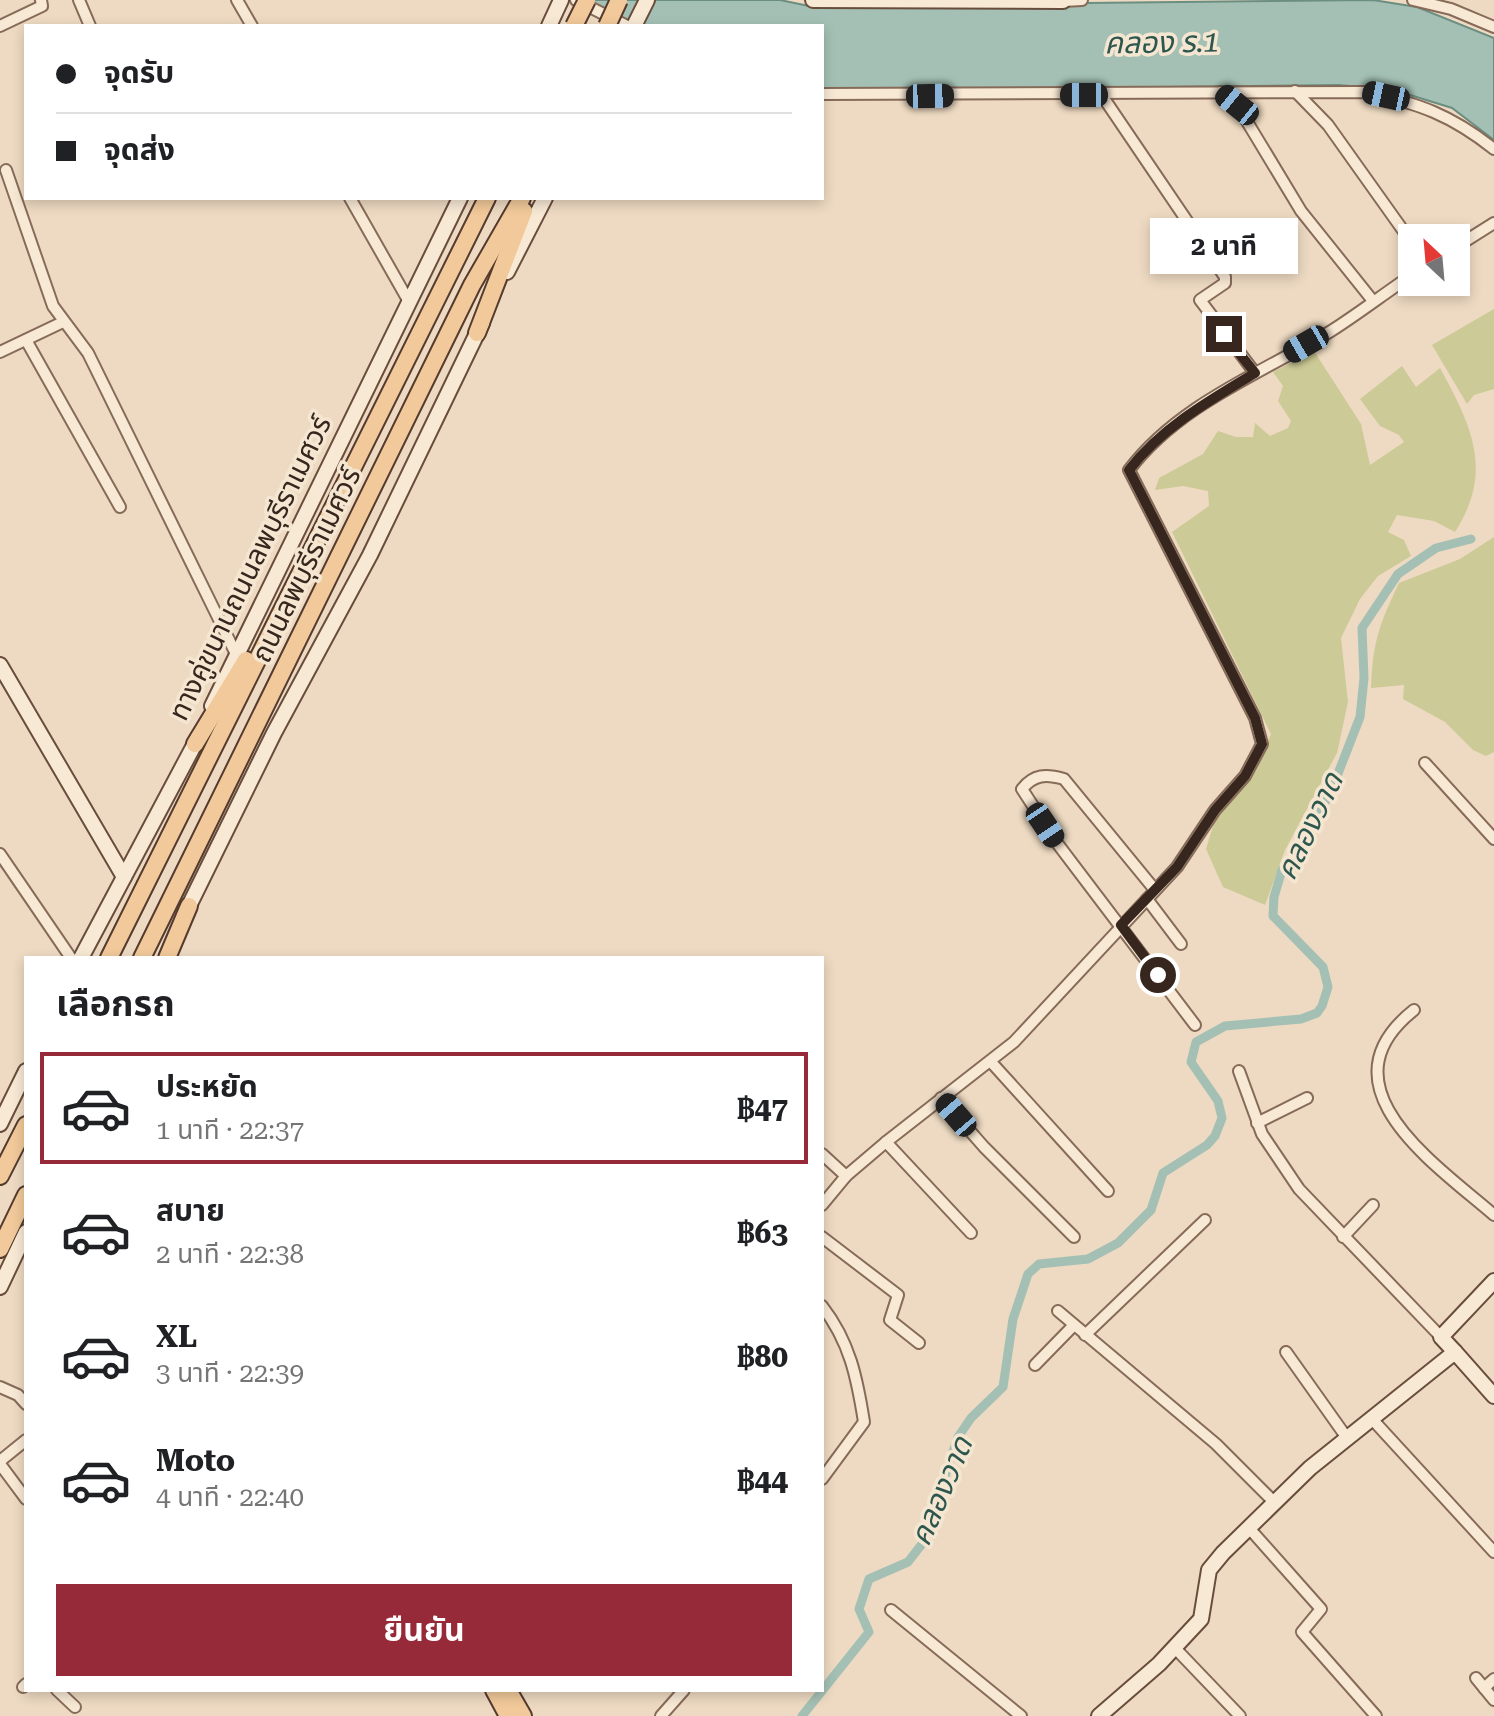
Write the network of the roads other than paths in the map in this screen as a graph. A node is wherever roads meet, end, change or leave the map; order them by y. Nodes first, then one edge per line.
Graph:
1 (41, 0) edge
2 (79, 0) edge
3 (237, 0) edge
4 (561, 0) edge
5 (576, 0) edge
6 (587, 0) edge
7 (619, 0) edge
8 (647, 0) edge
9 (813, 0) edge
10 (1082, 0) edge
11 (1413, 0) edge
12 (1063, 1) edge
13 (89, 24) edge
14 (251, 24) edge
15 (550, 24) edge
16 (575, 24) edge
17 (608, 24) edge
18 (623, 24) edge
19 (635, 24) edge
20 (0, 26) edge
21 (1494, 27) edge
22 (1295, 91) junction
23 (1221, 92) junction
24 (824, 94) edge
25 (1101, 94) junction
26 (1494, 149) edge
27 (6, 170) dead end
28 (351, 200) edge
29 (459, 200) edge
30 (486, 200) edge
31 (521, 200) edge
32 (528, 200) edge
33 (544, 200) edge
34 (1494, 223) edge
35 (1398, 224) edge
36 (1470, 238) edge
37 (449, 273) junction
38 (1398, 284) edge
39 (472, 285) junction
40 (408, 300) junction
41 (1373, 301) junction
42 (63, 322) junction
43 (477, 333) junction
44 (26, 340) junction
45 (0, 352) edge
46 (1255, 373) junction
47 (120, 507) dead end
48 (304, 563) junction
49 (235, 652) junction
50 (0, 665) edge
51 (195, 744) junction
52 (1425, 763) dead end
53 (1494, 839) edge
54 (0, 854) edge
55 (124, 877) junction
56 (1155, 890) junction
57 (139, 897) junction
58 (1147, 899) junction
59 (189, 906) junction
60 (1121, 925) junction
61 (1181, 944) dead end
62 (70, 956) edge
63 (82, 956) edge
64 (110, 956) edge
65 (124, 956) edge
66 (143, 956) edge
67 (161, 956) edge
68 (168, 956) edge
69 (1414, 1010) dead end
70 (1195, 1025) dead end
71 (991, 1062) junction
72 (1239, 1071) dead end
73 (24, 1075) edge
74 (941, 1098) junction
75 (1307, 1098) dead end
76 (1257, 1123) junction
77 (0, 1124) edge
78 (24, 1129) edge
79 (886, 1142) junction
80 (824, 1156) edge
81 (0, 1176) edge
82 (846, 1176) junction
83 (1108, 1191) dead end
84 (24, 1199) edge
85 (824, 1203) edge
86 (1373, 1205) dead end
87 (1494, 1215) edge
88 (1205, 1220) dead end
89 (971, 1233) dead end
90 (24, 1236) edge
91 (1074, 1237) dead end
92 (1343, 1237) junction
93 (824, 1239) edge
94 (0, 1249) edge
95 (1494, 1281) edge
96 (0, 1287) edge
97 (824, 1308) edge
98 (1058, 1311) dead end
99 (1074, 1325) junction
100 (1085, 1335) junction
101 (1441, 1337) junction
102 (919, 1343) dead end
103 (1286, 1352) dead end
104 (1455, 1352) junction
105 (1035, 1365) dead end
106 (0, 1387) edge
107 (1494, 1396) edge
108 (24, 1402) edge
109 (1372, 1419) junction
110 (1347, 1438) junction
111 (24, 1442) edge
112 (0, 1463) edge
113 (824, 1476) edge
114 (24, 1496) edge
115 (1274, 1502) junction
116 (1249, 1528) junction
117 (1494, 1552) edge
118 (891, 1610) dead end
119 (1174, 1647) junction
120 (1476, 1678) dead end
121 (1494, 1679) edge
122 (1484, 1688) junction
123 (59, 1692) edge
124 (495, 1692) edge
125 (509, 1692) edge
126 (682, 1692) edge
127 (1494, 1700) edge
128 (75, 1707) dead end
129 (508, 1716) edge
130 (523, 1716) edge
131 (661, 1716) edge
132 (1021, 1716) edge
133 (1099, 1716) edge
134 (1240, 1716) edge
135 (1376, 1716) edge

1 - 20 street
2 - 13 street
3 - 14 street
4 - 15 main road
5 - 18 street
6 - 16 main road, bridge
7 - 17 main road, bridge
8 - 19 main road
9 - 12 main road
10 - 12 street
11 - 21 street
22 - 23 street
22 - 26 street
22 - 35 street
23 - 25 street
23 - 41 street
24 - 25 street
25 - 46 street
27 - 42 street
28 - 40 street
29 - 40 main road, ทางคู่ขนานถนนลพบุรีราเมศวร์
30 - 37 main road, ถนนลพบุรีราเมศวร์
31 - 39 main road, ถนนลพบุรีราเมศวร์
32 - 43 main road
33 - 43 main road
34 - 36 street
37 - 39 main road
37 - 48 main road, ถนนลพบุรีราเมศวร์
38 - 41 street
39 - 66 main road, ถนนลพบุรีราเมศวร์
40 - 49 main road, ทางคู่ขนานถนนลพบุรีราเมศวร์
41 - 46 street
42 - 44 street
42 - 49 street
43 - 59 main road
44 - 45 street
44 - 47 street
46 - 56 street
48 - 51 main road
48 - 57 main road, ถนนลพบุรีราเมศวร์
49 - 51 main road, ทางคู่ขนานถนนลพบุรีราเมศวร์
50 - 55 main road
51 - 55 main road, ทางคู่ขนานถนนลพบุรีราเมศวร์
52 - 53 street
54 - 62 street
55 - 63 main road, ทางคู่ขนานถนนลพบุรีราเมศวร์
56 - 58 street
56 - 60 street
57 - 64 main road, ถนนลพบุรีราเมศวร์
57 - 65 main road
58 - 60 street
58 - 61 street
59 - 67 main road
59 - 68 main road
60 - 70 street
60 - 71 street
69 - 87 street
71 - 74 street
71 - 83 street
72 - 76 street
73 - 77 main road
74 - 79 street
74 - 91 street
75 - 76 street
76 - 92 street
78 - 81 main road
79 - 82 street
79 - 89 street
80 - 82 street
82 - 85 street
84 - 94 main road
86 - 92 street
88 - 100 street
90 - 96 main road
92 - 101 street
93 - 102 street
95 - 101 main road
97 - 113 street
98 - 99 street
99 - 100 street
99 - 105 street
100 - 115 street
101 - 104 main road
103 - 110 street
104 - 107 main road
104 - 109 main road
106 - 108 street
109 - 110 main road
109 - 117 street
110 - 115 main road
111 - 112 street
112 - 114 street
115 - 116 main road
116 - 119 main road
116 - 135 street
118 - 132 street
119 - 133 main road
119 - 134 street
120 - 122 street
121 - 122 street
122 - 127 street
123 - 128 street
124 - 129 main road
125 - 130 main road
126 - 131 street

